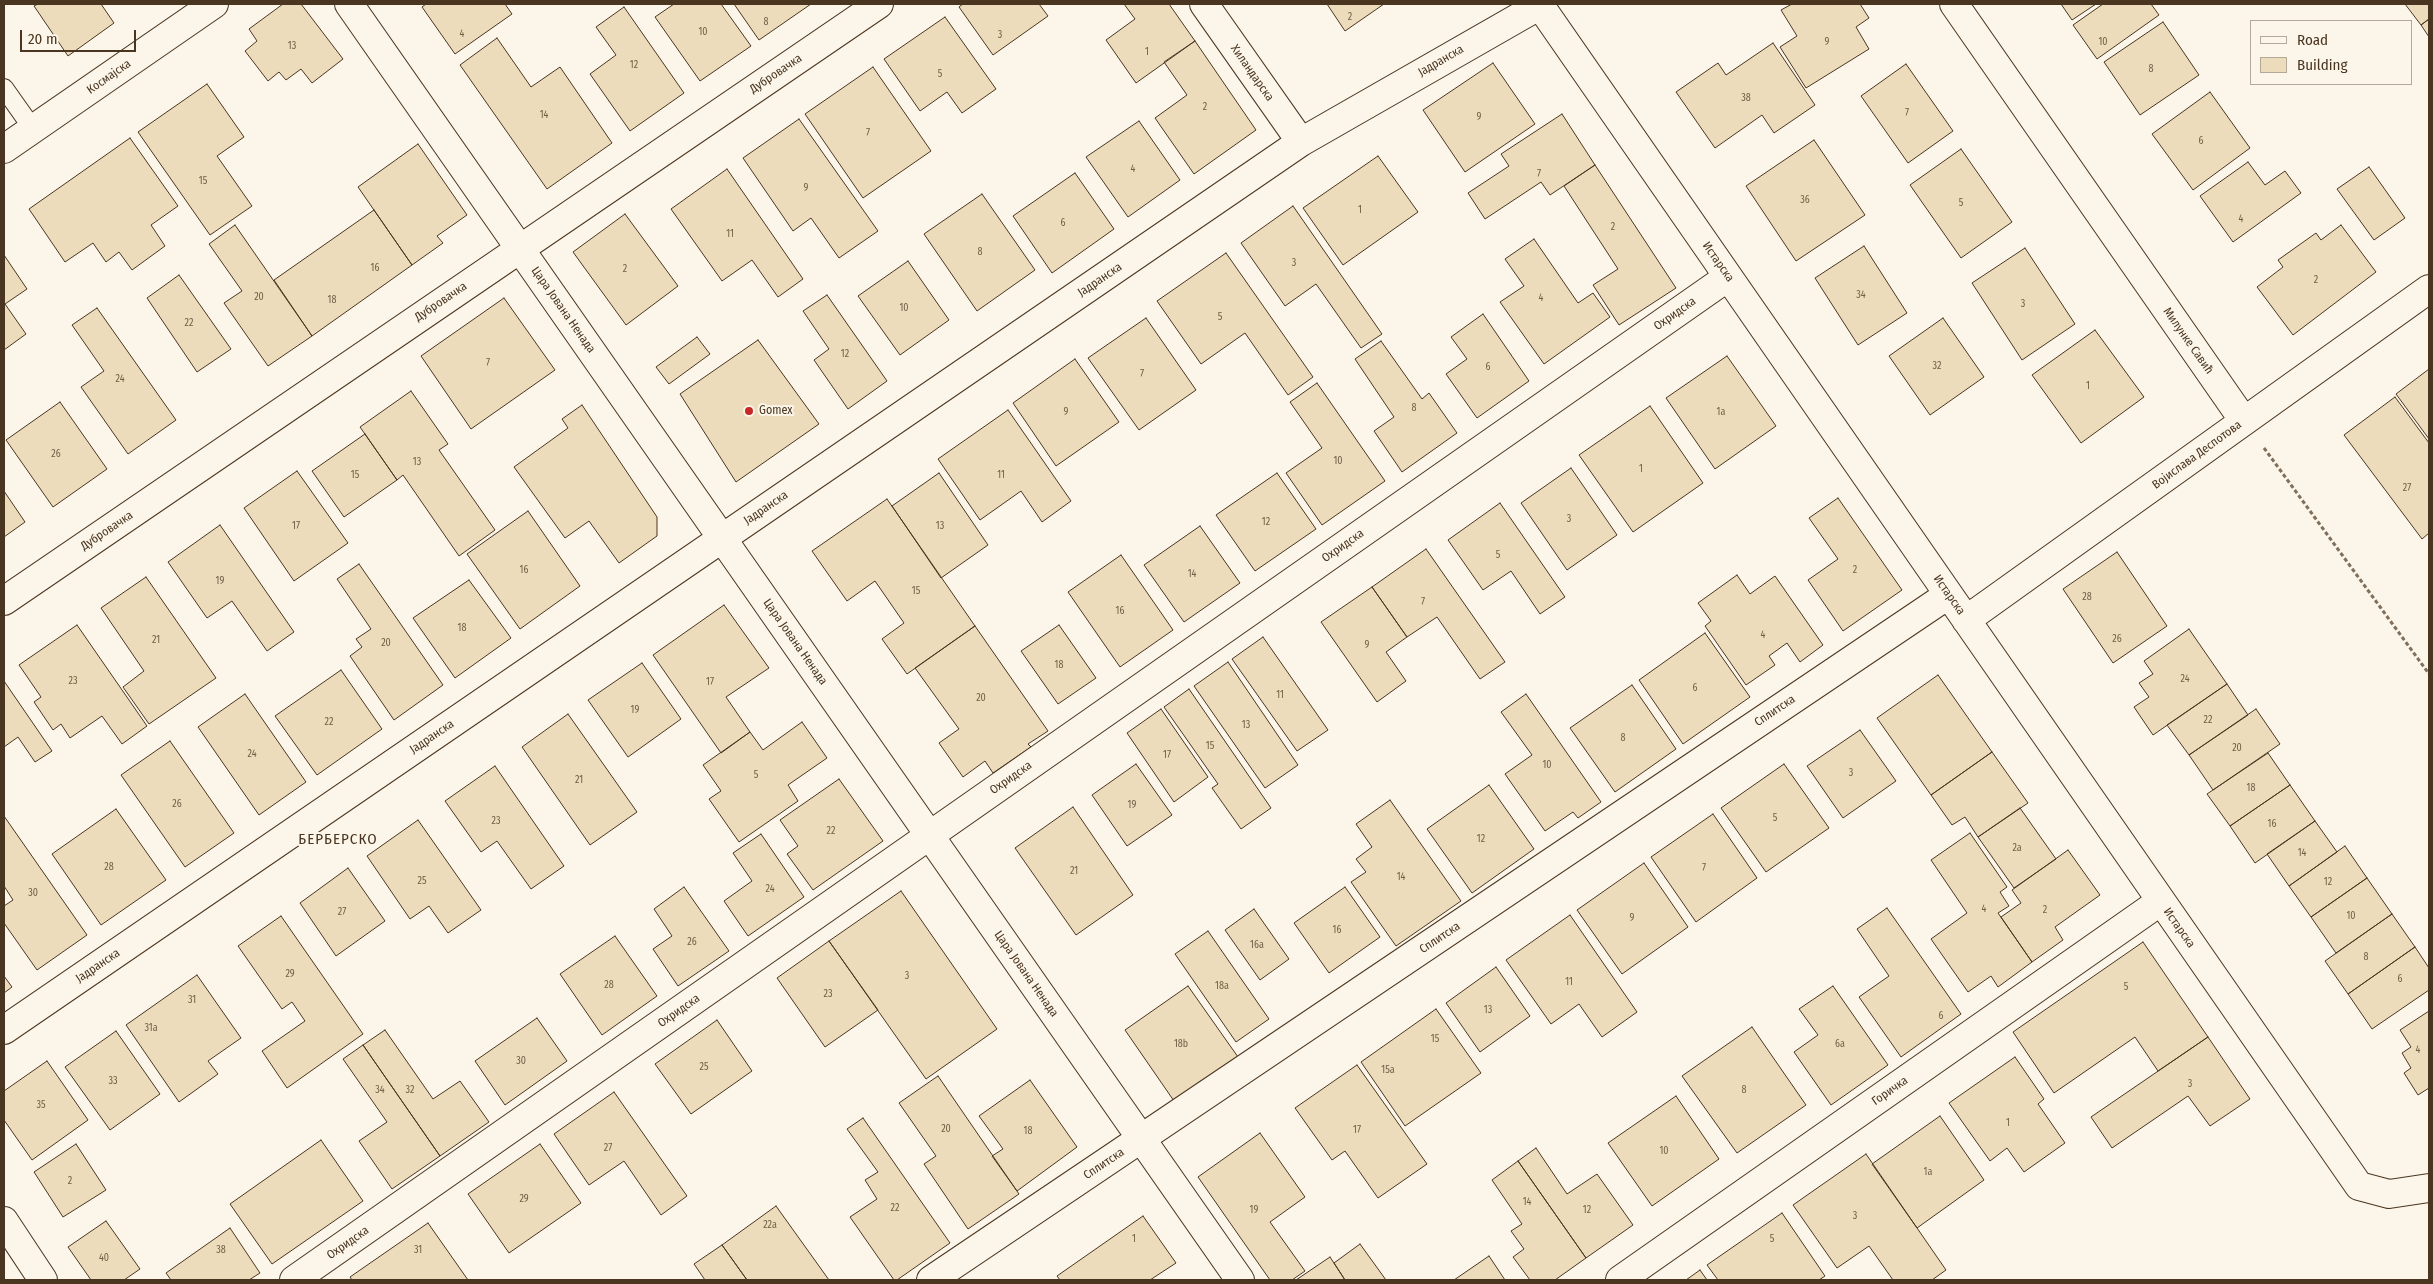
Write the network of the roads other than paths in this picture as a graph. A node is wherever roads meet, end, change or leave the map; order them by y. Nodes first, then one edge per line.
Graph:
1 (214, 4) edge
2 (349, 4) edge
3 (879, 4) edge
4 (1204, 4) edge
5 (1540, 4) edge
6 (1954, 4) edge
7 (4, 88) edge
8 (33, 129) junction
9 (1301, 142) junction
10 (4, 149) edge
11 (520, 248) junction
12 (1728, 276) junction
13 (2429, 289) edge
14 (2244, 421) junction
15 (723, 538) junction
16 (1948, 595) junction
17 (4, 601) edge
18 (1966, 620) junction
19 (930, 835) junction
20 (2161, 901) junction
21 (4, 1030) edge
22 (1141, 1139) junction
23 (2429, 1188) edge
24 (4, 1221) edge
25 (43, 1280) edge
26 (294, 1280) edge
27 (931, 1280) edge
28 (1240, 1280) edge
29 (1620, 1280) edge

1 - 8 street, Космајска
2 - 11 street, Цара Јована Ненада
3 - 11 street, Дубровачка
4 - 9 street, Хиландарска
5 - 9 street, Јадранска
5 - 12 street, Истарска
6 - 14 street, Милунке Савић
7 - 8 lane
8 - 10 street, Космајска
9 - 15 street, Јадранска
11 - 15 street, Цара Јована Ненада
11 - 17 street, Дубровачка
12 - 16 street, Истарска
12 - 19 street, Охридска
13 - 14 street, Војислава Деспотова
14 - 18 street, Војислава Деспотова
15 - 19 street, Цара Јована Ненада
15 - 21 street, Јадранска
16 - 18 street, Истарска
16 - 22 street, Сплитска
18 - 20 street, Истарска
19 - 22 street, Цара Јована Ненада
19 - 26 street, Охридска
20 - 23 street, Истарска
20 - 29 street, Горичка
22 - 27 street, Сплитска
22 - 28 street, Цара Јована Ненада
24 - 25 street

